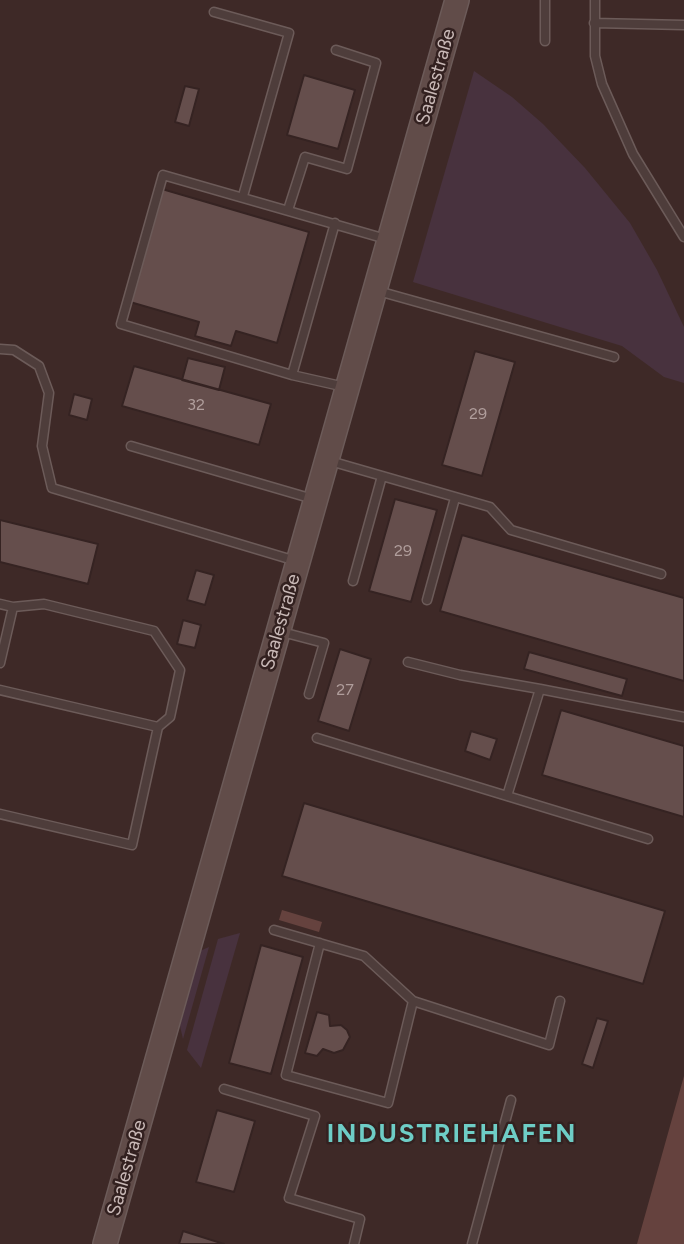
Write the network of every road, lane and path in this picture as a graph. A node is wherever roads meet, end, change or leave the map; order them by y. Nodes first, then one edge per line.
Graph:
1 (457, 0) edge
2 (545, 0) edge
3 (595, 0) edge
4 (214, 12) dead end
5 (594, 23) junction
6 (684, 25) edge
7 (545, 41) dead end
8 (336, 50) dead end
9 (243, 196) junction
10 (288, 210) junction
11 (335, 223) junction
12 (684, 237) edge
13 (390, 240) junction
14 (375, 291) junction
15 (0, 349) edge
16 (614, 357) dead end
17 (292, 375) junction
18 (348, 388) junction
19 (131, 446) dead end
20 (327, 461) junction
21 (382, 477) junction
22 (455, 498) junction
23 (316, 500) junction
24 (298, 562) junction
25 (661, 574) dead end
26 (353, 581) dead end
27 (427, 600) dead end
28 (0, 604) edge
29 (13, 607) junction
30 (279, 631) junction
31 (408, 662) dead end
32 (0, 663) edge
33 (540, 689) junction
34 (0, 690) edge
35 (309, 694) dead end
36 (684, 718) edge
37 (158, 727) junction
38 (317, 738) dead end
39 (507, 796) junction
40 (0, 814) edge
41 (648, 839) dead end
42 (274, 929) dead end
43 (320, 943) junction
44 (414, 1001) junction
45 (561, 1001) dead end
46 (224, 1089) dead end
47 (511, 1100) dead end
48 (105, 1244) edge
49 (354, 1244) edge
50 (472, 1244) edge

1 - 13 main road, Saalestraße
2 - 7 lane
3 - 5 lane
4 - 9 lane
5 - 6 lane
5 - 12 lane
8 - 10 lane
9 - 10 lane
9 - 17 lane
10 - 11 lane
11 - 13 lane
11 - 17 lane
13 - 14 main road, Saalestraße
14 - 16 lane
14 - 18 main road, Saalestraße
15 - 24 lane
17 - 18 lane
18 - 20 main road, Saalestraße
19 - 23 lane
20 - 21 lane
20 - 23 main road, Saalestraße
21 - 22 lane
21 - 26 lane
22 - 25 lane
22 - 27 lane
23 - 24 main road, Saalestraße
24 - 30 main road, Saalestraße
28 - 29 lane
29 - 32 lane
29 - 37 lane
30 - 35 lane
30 - 48 main road, Saalestraße
31 - 33 lane
33 - 36 lane
33 - 39 lane
34 - 37 lane
37 - 40 lane
38 - 39 lane
39 - 41 lane
42 - 43 lane
43 - 44 lane
43 - 44 lane
44 - 45 lane
46 - 49 lane
47 - 50 lane

